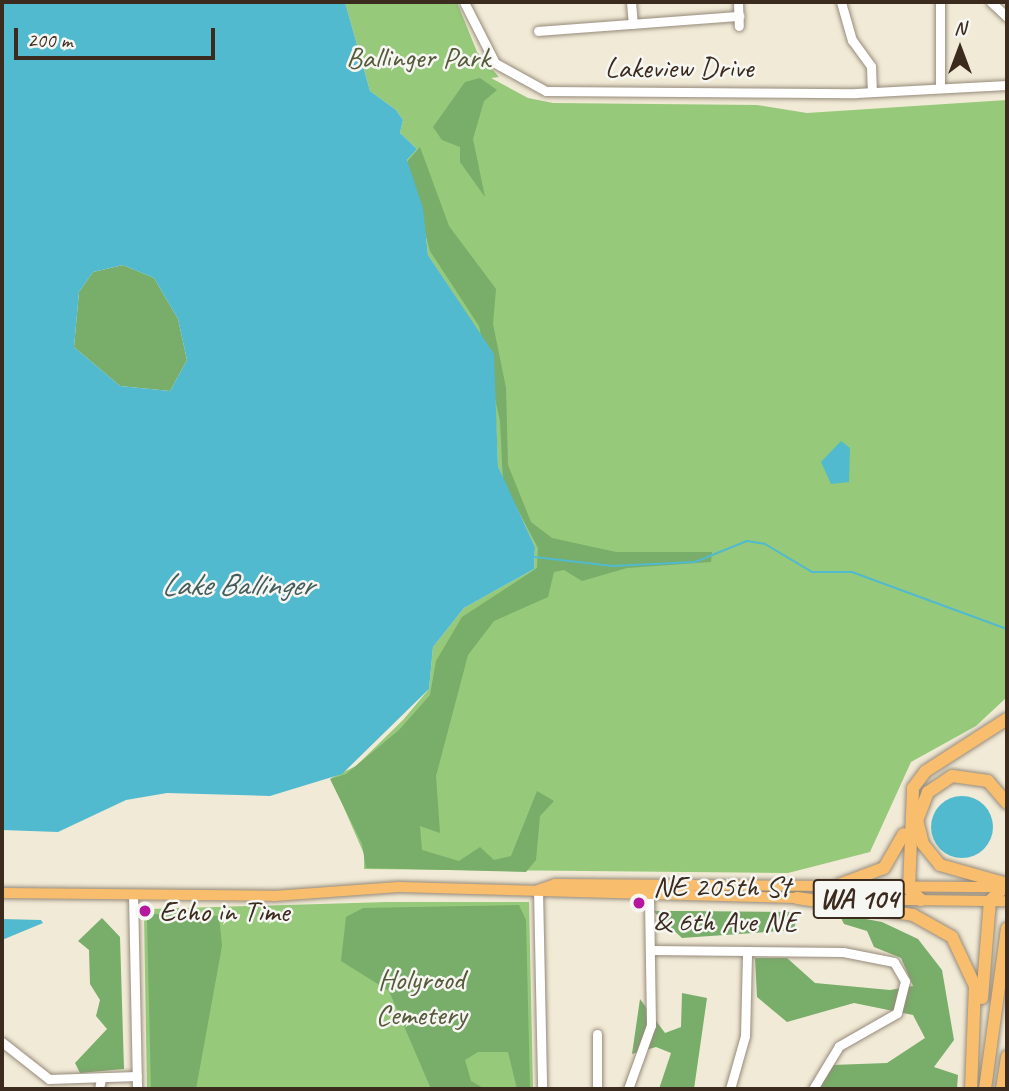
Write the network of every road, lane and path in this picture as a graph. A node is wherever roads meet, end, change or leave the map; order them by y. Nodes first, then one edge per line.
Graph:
1 (464, 2) edge
2 (631, 2) edge
3 (738, 2) edge
4 (841, 2) edge
5 (940, 2) edge
6 (991, 2) edge
7 (1007, 17) edge
8 (633, 24) junction
9 (538, 31) dead end
10 (1007, 85) edge
11 (940, 86) junction
12 (872, 92) junction
13 (1007, 719) edge
14 (1007, 803) edge
15 (908, 817) junction
16 (618, 884) junction
17 (666, 885) junction
18 (1006, 886) edge
19 (833, 887) junction
20 (909, 889) junction
21 (538, 890) junction
22 (2, 893) edge
23 (133, 895) junction
24 (649, 897) junction
25 (797, 898) junction
26 (921, 900) junction
27 (990, 901) junction
28 (1007, 901) edge
29 (1007, 929) edge
30 (651, 950) junction
31 (747, 952) junction
32 (597, 1034) dead end
33 (2, 1042) edge
34 (1007, 1056) edge
35 (972, 1067) junction
36 (136, 1076) junction
37 (101, 1079) junction
38 (99, 1089) edge
39 (137, 1089) edge
40 (542, 1089) edge
41 (597, 1089) edge
42 (628, 1089) edge
43 (730, 1089) edge
44 (813, 1089) edge
45 (971, 1089) edge
46 (985, 1089) edge
47 (1002, 1089) edge

1 - 12 street, Lakeview Drive
2 - 8 street
3 - 8 street
4 - 12 street
5 - 11 street
6 - 7 street
8 - 9 street
10 - 11 street, Lakeview Drive
11 - 12 street, Lakeview Drive
13 - 15 highway
14 - 18 highway
15 - 19 highway
15 - 20 highway
16 - 17 main road, WA 104
16 - 21 main road, WA 104
16 - 24 main road
17 - 19 main road, WA 104
17 - 24 main road
18 - 20 main road, WA 104
18 - 27 highway
19 - 20 main road, WA 104
20 - 26 highway
21 - 23 main road, WA 104
21 - 24 main road, WA 104
21 - 40 street
22 - 23 main road, WA 104
23 - 36 street
24 - 25 main road, WA 104
24 - 30 street
25 - 26 main road, WA 104
25 - 35 highway
26 - 27 main road, WA 104
27 - 28 main road, WA 104
27 - 35 highway
29 - 46 highway
30 - 31 street
30 - 42 street
31 - 43 street
31 - 44 street
32 - 41 street
33 - 37 street
34 - 47 highway
35 - 45 highway
36 - 37 street
36 - 39 street
37 - 38 street

